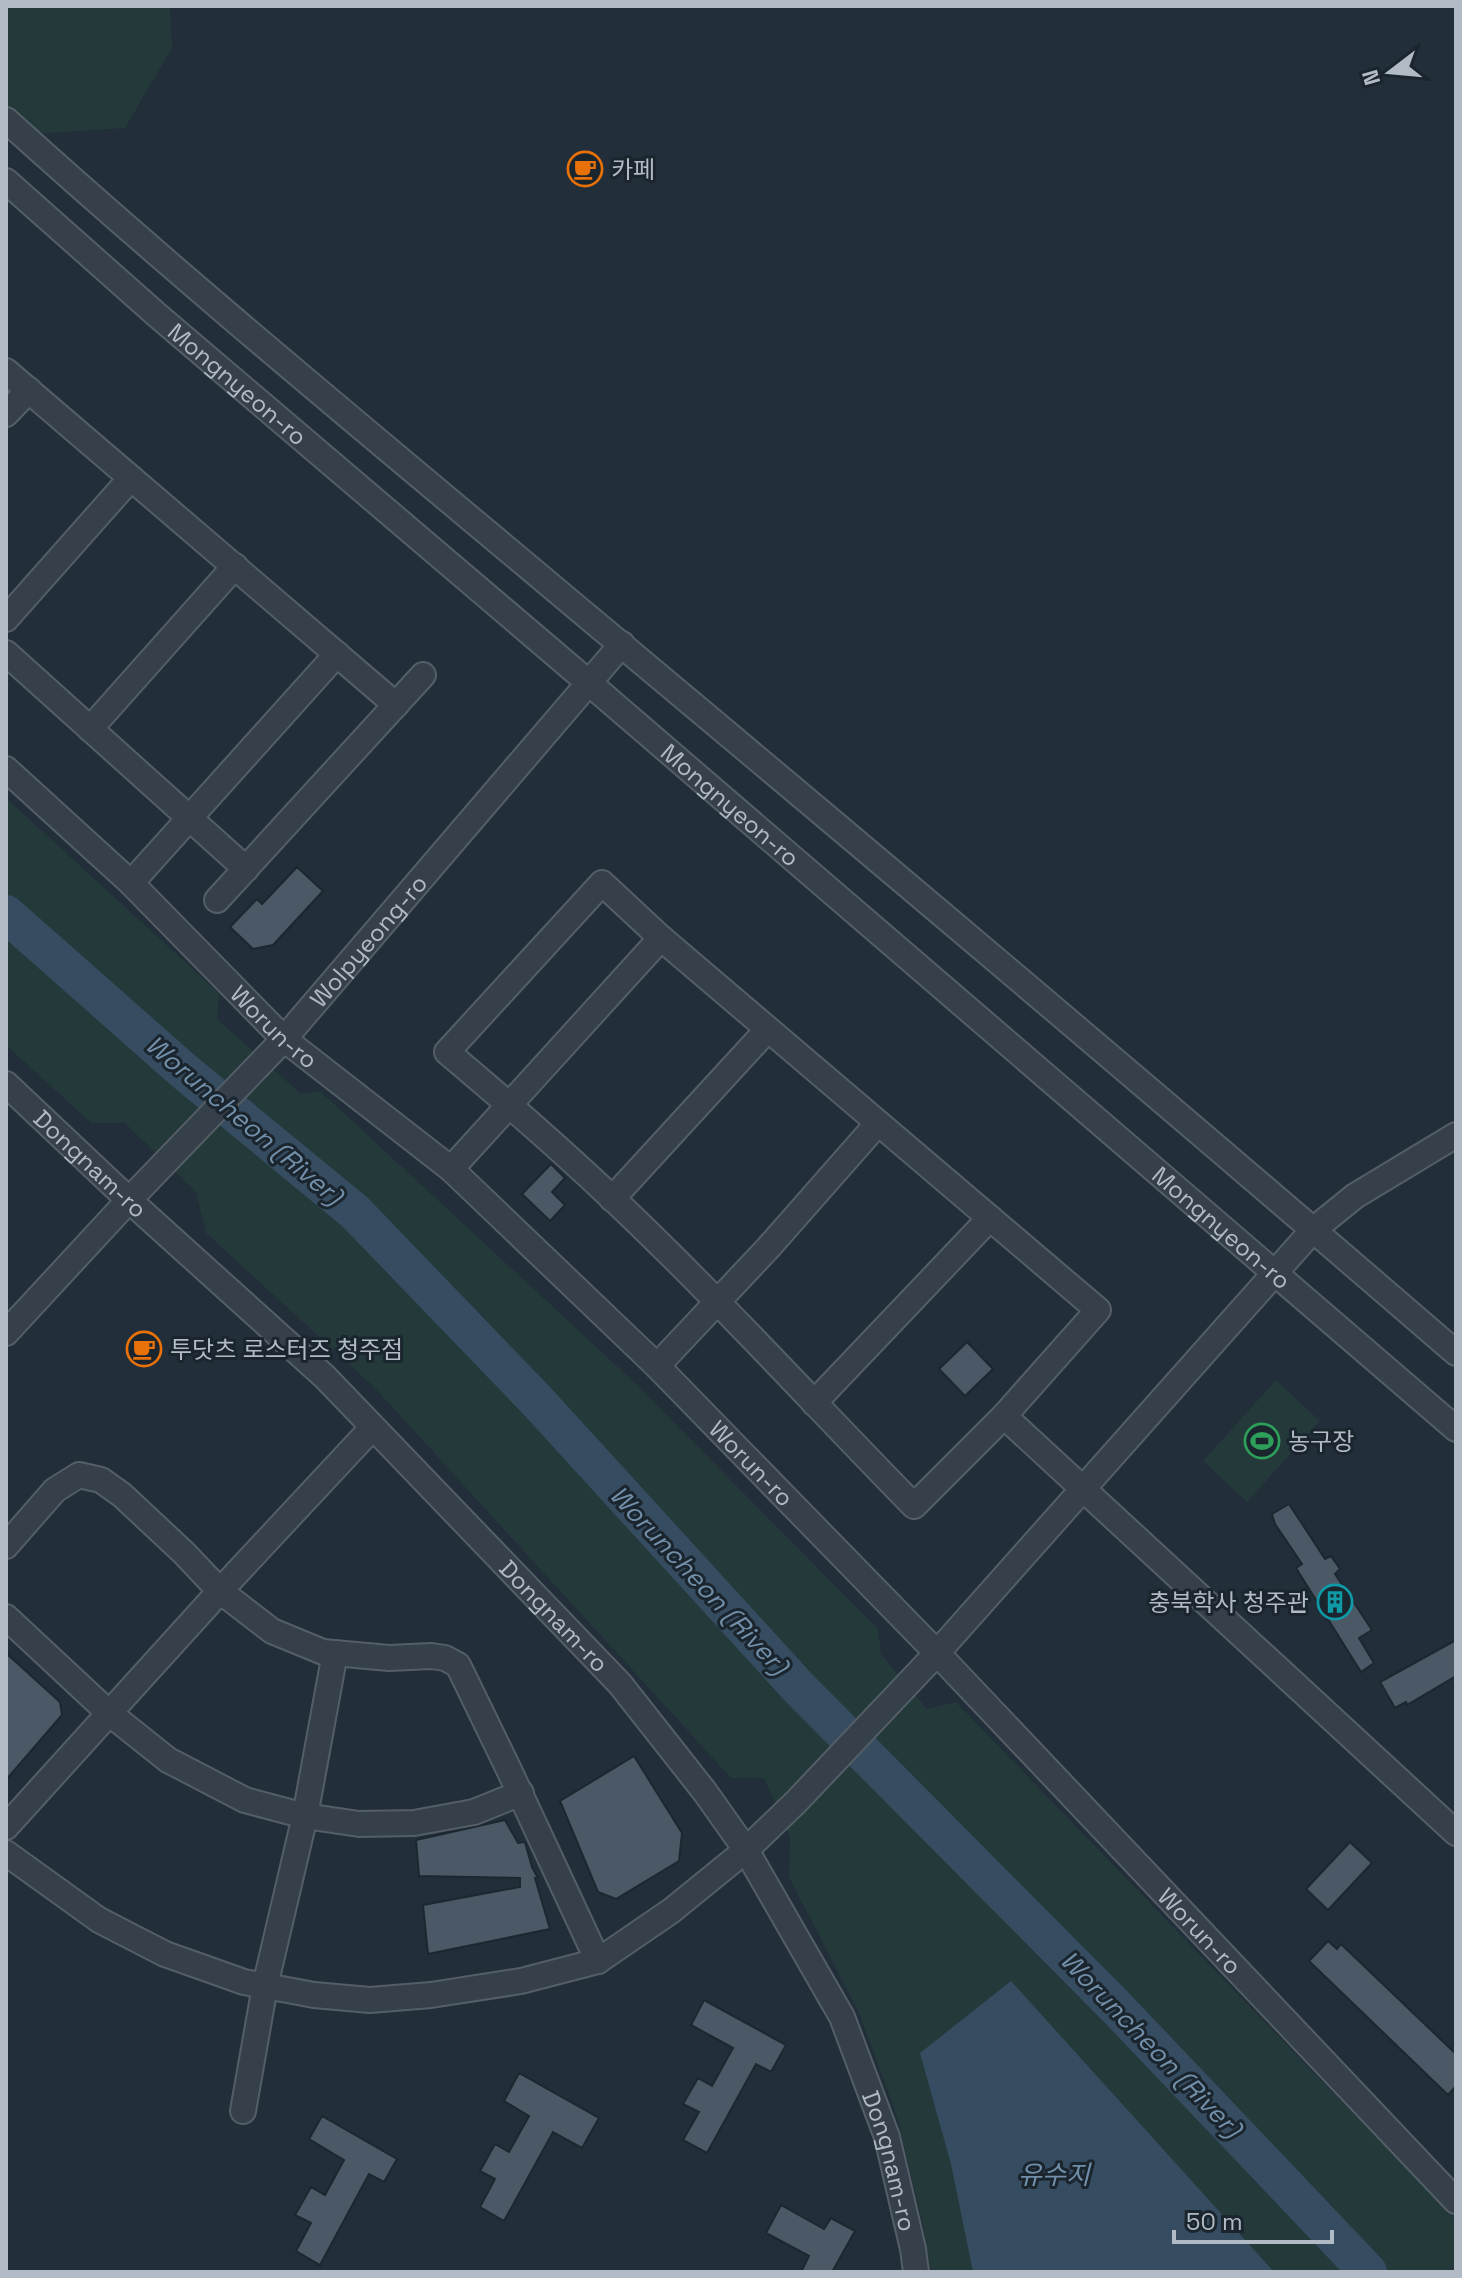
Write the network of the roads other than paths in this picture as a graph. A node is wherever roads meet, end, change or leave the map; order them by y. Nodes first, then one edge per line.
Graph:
1 (6, 120) edge
2 (6, 181) edge
3 (6, 371) edge
4 (29, 390) junction
5 (6, 414) edge
6 (131, 478) junction
7 (235, 566) junction
8 (6, 619) edge
9 (622, 644) junction
10 (6, 653) edge
11 (337, 654) junction
12 (423, 675) dead end
13 (589, 683) junction
14 (396, 705) junction
15 (90, 729) junction
16 (6, 769) edge
17 (190, 818) junction
18 (246, 869) junction
19 (131, 883) junction
20 (217, 900) dead end
21 (661, 938) junction
22 (768, 1029) junction
23 (284, 1039) junction
24 (6, 1084) edge
25 (509, 1105) junction
26 (878, 1123) junction
27 (1456, 1135) edge
28 (451, 1169) junction
29 (612, 1199) junction
30 (129, 1200) junction
31 (990, 1218) junction
32 (1313, 1230) junction
33 (1276, 1273) junction
34 (717, 1303) junction
35 (6, 1333) edge
36 (1456, 1353) edge
37 (657, 1366) junction
38 (814, 1403) junction
39 (1004, 1416) junction
40 (372, 1428) junction
41 (1456, 1429) edge
42 (1084, 1489) junction
43 (6, 1546) edge
44 (220, 1591) junction
45 (6, 1617) edge
46 (335, 1653) junction
47 (937, 1653) junction
48 (109, 1713) junction
49 (521, 1793) junction
50 (305, 1816) junction
51 (6, 1827) edge
52 (1456, 1833) edge
53 (746, 1850) junction
54 (6, 1853) edge
55 (598, 1961) junction
56 (265, 1986) junction
57 (243, 2111) dead end
58 (1451, 2185) edge
59 (916, 2272) edge

1 - 9 street, Mongnyeon-ro
2 - 13 street, Mongnyeon-ro
3 - 4 street
4 - 5 street
4 - 6 street
6 - 7 street
6 - 8 street
7 - 11 street
7 - 15 street
9 - 13 street, Wolpyeong-ro
9 - 32 street, Mongnyeon-ro
10 - 15 street
11 - 14 street
11 - 17 street
12 - 14 street
13 - 23 street, Wolpyeong-ro
13 - 33 street, Mongnyeon-ro
14 - 18 street
15 - 17 street
16 - 19 street, Worun-ro
17 - 18 street
17 - 19 street
18 - 20 street
19 - 23 street, Worun-ro
21 - 22 street
21 - 25 street
21 - 25 street
22 - 26 street
22 - 29 street
23 - 28 street, Worun-ro
23 - 30 street, Wolpyeong-ro
24 - 30 street, Dongnam-ro
25 - 28 street
25 - 29 street
26 - 31 street
26 - 34 street
27 - 32 street
28 - 37 street, Worun-ro
29 - 34 street
30 - 35 street, Wolpyeong-ro
30 - 40 street, Dongnam-ro
31 - 38 street
31 - 39 street
32 - 33 street
32 - 36 street, Mongnyeon-ro
33 - 41 street, Mongnyeon-ro
33 - 42 street
34 - 37 street
34 - 38 street
37 - 47 street, Worun-ro
38 - 39 street
39 - 42 street
40 - 44 street
40 - 53 street, Dongnam-ro
42 - 47 street
42 - 52 street
43 - 44 street
44 - 46 street
44 - 48 street
45 - 48 street
46 - 49 street
46 - 50 street
47 - 53 street
47 - 58 street, Worun-ro
48 - 50 street
48 - 51 street
49 - 50 street
49 - 55 street
50 - 56 street
53 - 55 street
53 - 59 street, Dongnam-ro
54 - 56 street
55 - 56 street
56 - 57 street

